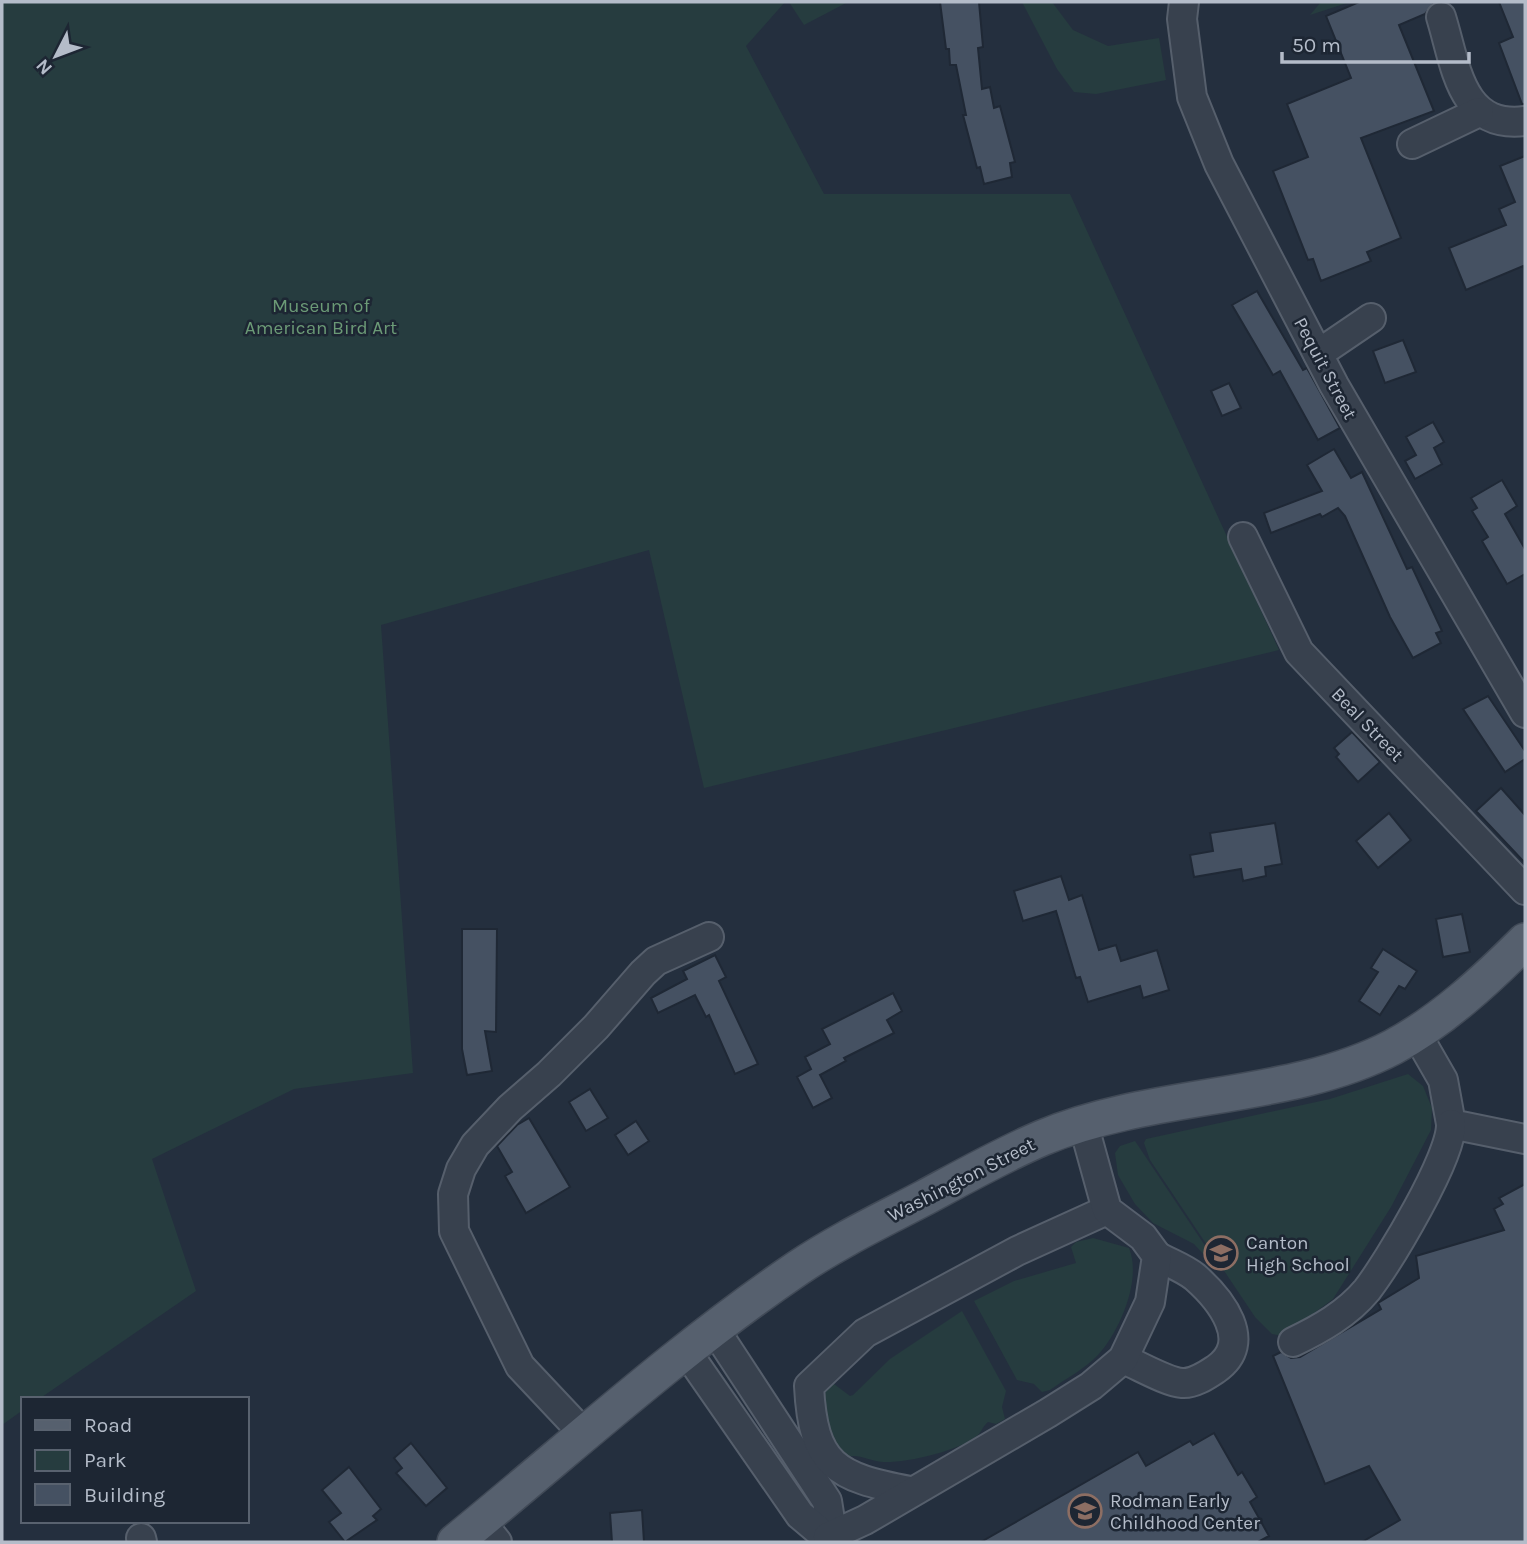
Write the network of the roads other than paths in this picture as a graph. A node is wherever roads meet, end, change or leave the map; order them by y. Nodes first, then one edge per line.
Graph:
1 (1184, 2) edge
2 (1441, 17) dead end
3 (1479, 112) junction
4 (1525, 121) edge
5 (1412, 144) dead end
6 (1371, 318) dead end
7 (1318, 354) junction
8 (1243, 537) dead end
9 (1525, 713) edge
10 (1525, 890) edge
11 (709, 937) dead end
12 (1525, 940) edge
13 (1416, 1033) junction
14 (1083, 1123) junction
15 (1451, 1124) junction
16 (1525, 1139) edge
17 (1107, 1210) junction
18 (1157, 1256) junction
19 (715, 1329) junction
20 (1293, 1342) dead end
21 (686, 1351) junction
22 (1123, 1359) junction
23 (584, 1434) junction
24 (910, 1491) junction
25 (477, 1535) edge
26 (830, 1540) edge

1 - 7 street, Pequit Street
2 - 3 street
3 - 4 street
3 - 5 street
6 - 7 street
7 - 9 street, Pequit Street
8 - 10 street, Beal Street
11 - 23 street
12 - 13 main road, Washington Street
13 - 14 main road, Washington Street
13 - 15 street
14 - 17 street
14 - 19 main road, Washington Street
15 - 16 street
15 - 20 street
17 - 18 street
17 - 24 street
18 - 22 street
18 - 22 street
19 - 21 main road, Washington Street
19 - 26 street
21 - 23 main road, Washington Street
21 - 26 street
22 - 24 street
23 - 25 main road, Washington Street
24 - 26 street

